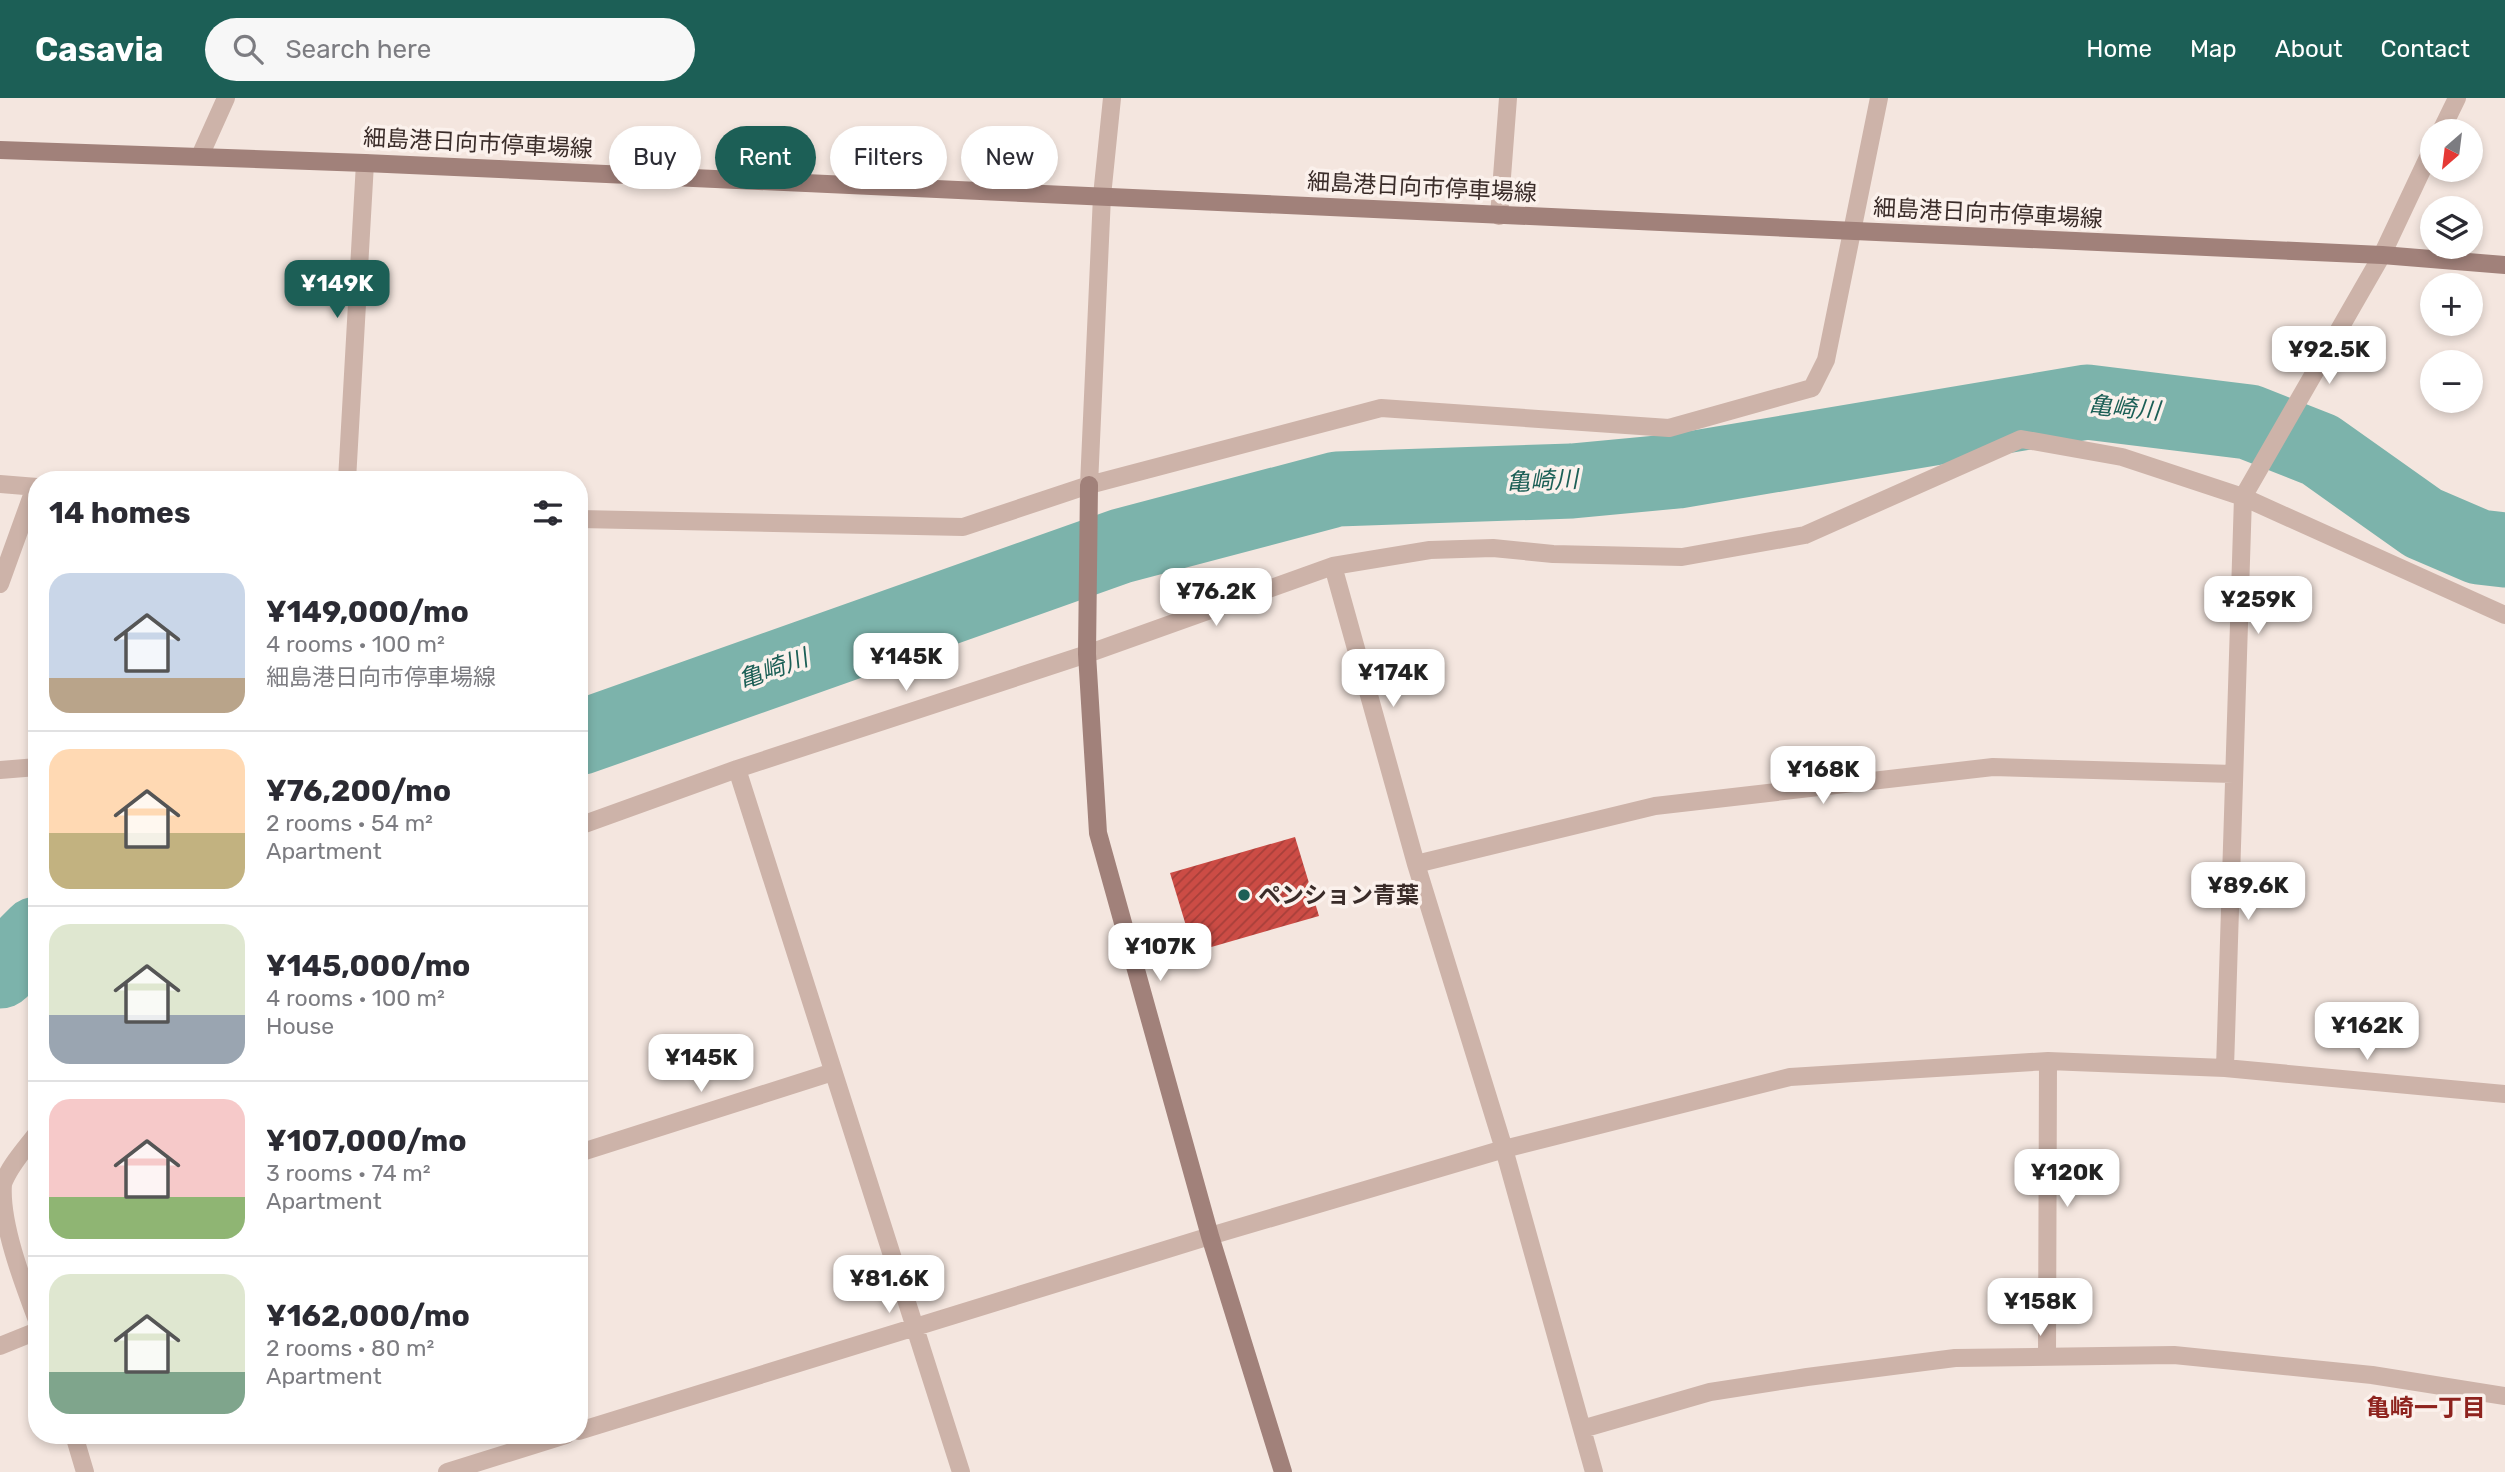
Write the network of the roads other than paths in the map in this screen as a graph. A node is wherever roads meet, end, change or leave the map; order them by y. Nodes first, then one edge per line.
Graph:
1 (226, 98) edge
2 (1112, 98) edge
3 (1507, 98) edge
4 (1879, 98) edge
5 (2457, 98) edge
6 (2447, 119) edge
7 (0, 150) edge
8 (200, 156) junction
9 (365, 163) junction
10 (2420, 174) edge
11 (1102, 196) junction
12 (1499, 216) junction
13 (1854, 232) junction
14 (2382, 255) junction
15 (2505, 265) edge
16 (348, 471) edge
17 (0, 484) edge
18 (1089, 485) junction
19 (28, 486) edge
20 (2243, 497) junction
21 (28, 509) edge
22 (588, 519) edge
23 (1333, 566) junction
24 (0, 584) edge
25 (2505, 615) edge
26 (1087, 654) junction
27 (28, 767) edge
28 (737, 769) junction
29 (0, 770) edge
30 (2233, 774) junction
31 (588, 823) edge
32 (1416, 864) junction
33 (2048, 1062) junction
34 (2225, 1068) junction
35 (834, 1072) junction
36 (2505, 1094) edge
37 (28, 1146) edge
38 (1504, 1149) junction
39 (588, 1150) edge
40 (1210, 1236) junction
41 (28, 1297) edge
42 (915, 1327) junction
43 (28, 1335) edge
44 (0, 1346) edge
45 (2047, 1357) junction
46 (2505, 1396) edge
47 (588, 1428) edge
48 (1582, 1429) junction
49 (77, 1444) edge
50 (537, 1444) edge
51 (85, 1472) edge
52 (447, 1472) edge
53 (961, 1472) edge
54 (1283, 1472) edge
55 (1594, 1472) edge

1 - 8 street
2 - 11 street
3 - 12 street
4 - 13 street
5 - 6 street
7 - 8 main road, 細島港日向市停車場線
8 - 9 main road, 細島港日向市停車場線
9 - 11 main road, 細島港日向市停車場線
9 - 16 street
10 - 14 street
11 - 12 main road, 細島港日向市停車場線
11 - 18 street
12 - 13 main road, 細島港日向市停車場線
13 - 14 main road, 細島港日向市停車場線
13 - 18 street
14 - 15 main road, 細島港日向市停車場線
14 - 20 street
17 - 19 street
18 - 22 street
18 - 26 main road
20 - 23 street
20 - 25 street
20 - 30 street
21 - 24 street
23 - 26 street
23 - 32 street
26 - 28 street
26 - 40 main road
27 - 29 street
28 - 31 street
28 - 35 street
30 - 32 street
30 - 34 street
32 - 38 street
33 - 34 street
33 - 38 street
33 - 45 street
34 - 36 street
35 - 39 street
35 - 42 street
37 - 41 street
38 - 40 street
38 - 48 street
40 - 42 street
40 - 54 main road
42 - 47 street
42 - 53 street
43 - 44 street
45 - 46 street
45 - 48 street
48 - 55 street
49 - 51 street
50 - 52 street

